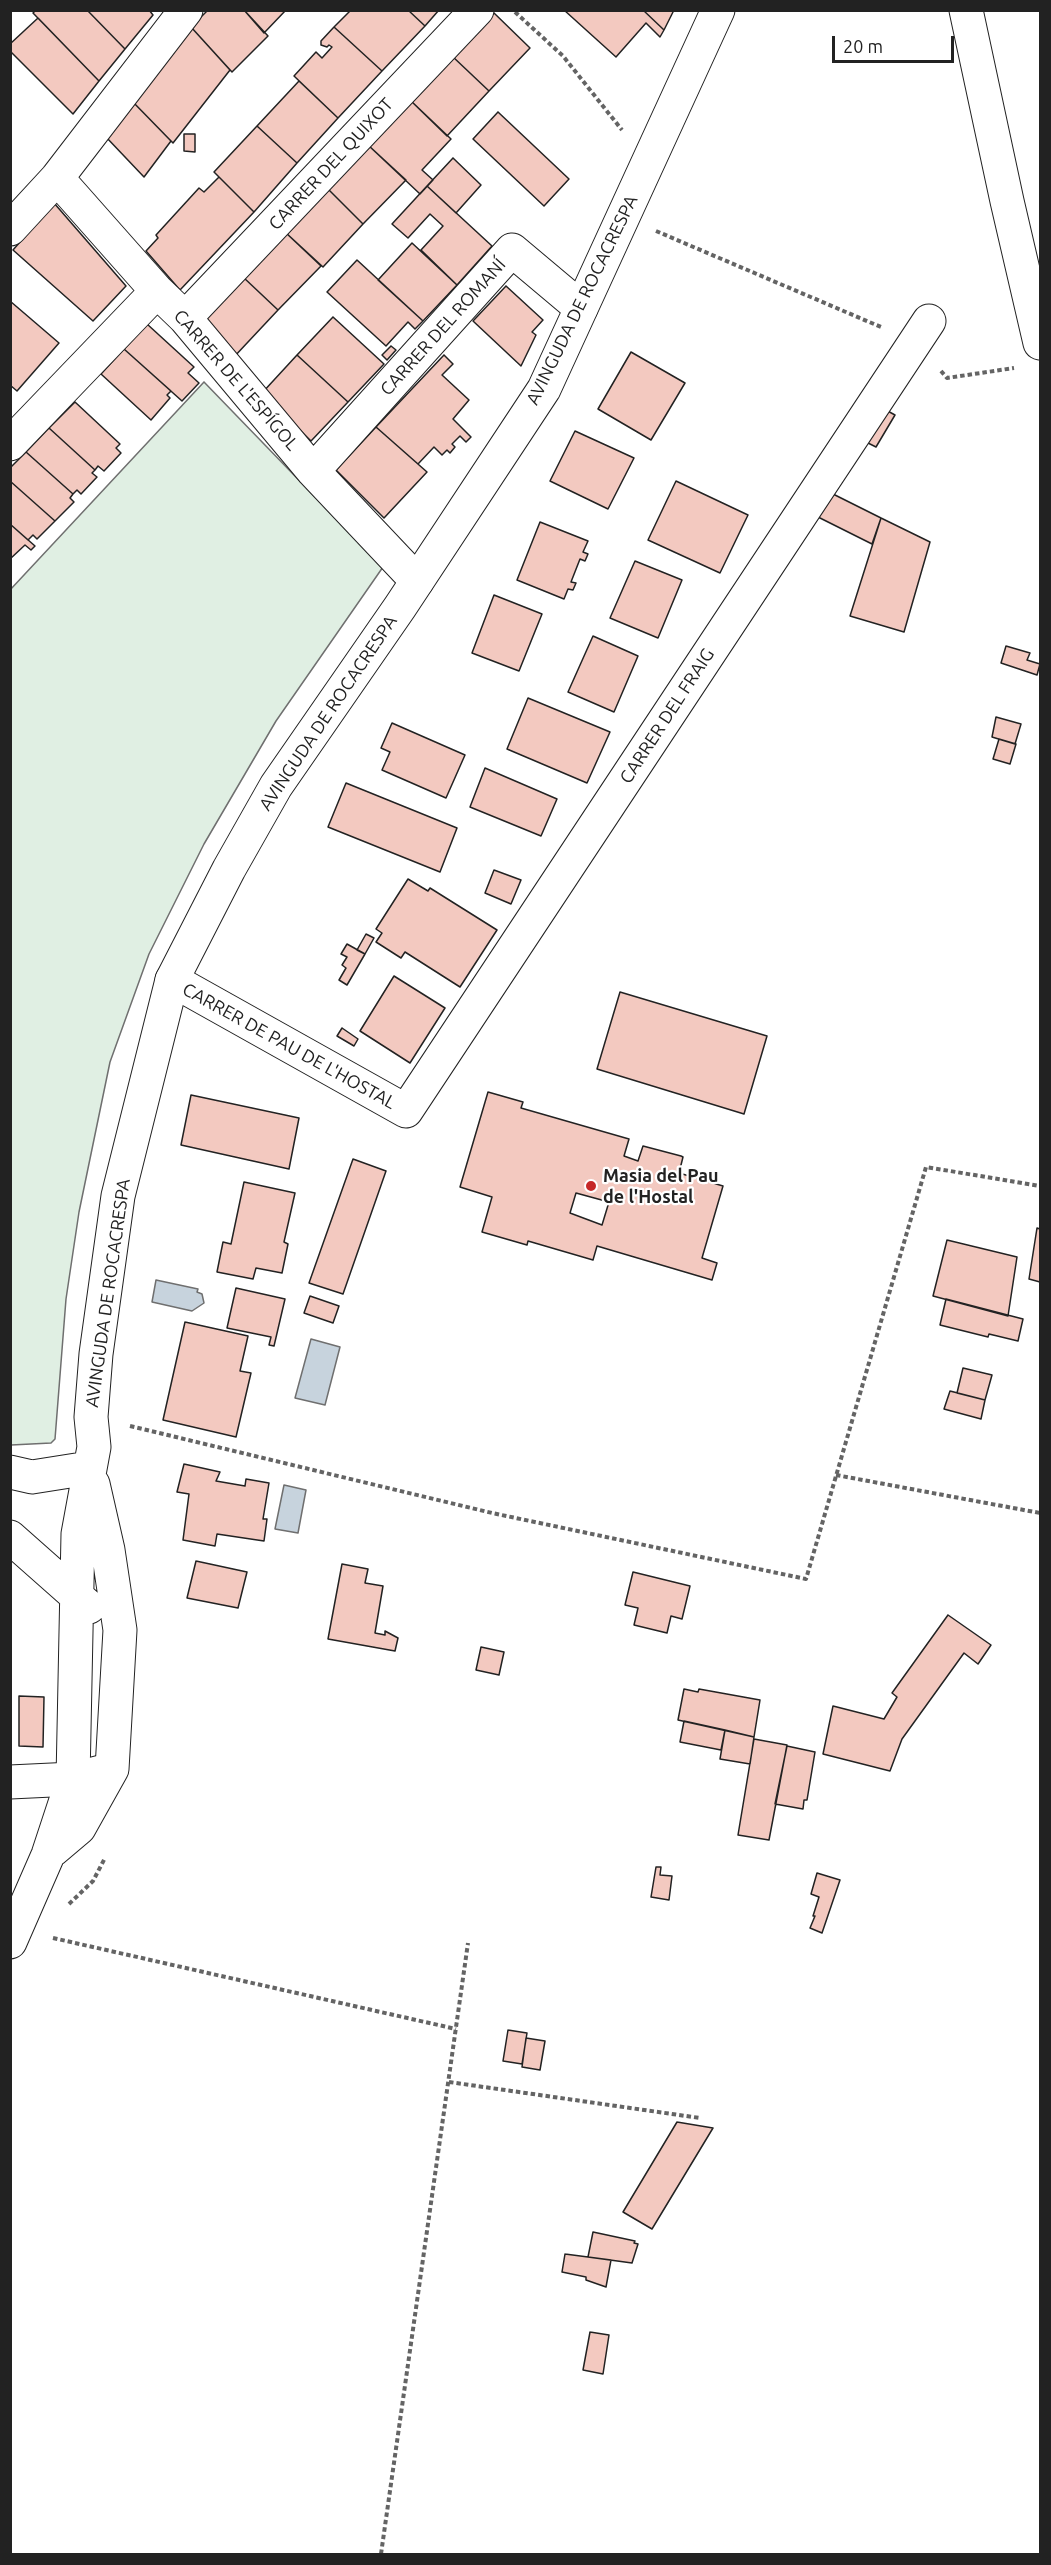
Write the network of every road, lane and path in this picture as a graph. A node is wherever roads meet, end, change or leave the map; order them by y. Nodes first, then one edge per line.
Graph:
1 (186, 10) edge
2 (477, 10) edge
3 (513, 10) edge
4 (718, 10) edge
5 (966, 10) edge
6 (649, 160) junction
7 (57, 178) junction
8 (622, 217) junction
9 (10, 229) edge
10 (157, 291) junction
11 (581, 308) junction
12 (185, 318) junction
13 (922, 331) junction
14 (1041, 343) edge
15 (1017, 368) dead end
16 (10, 444) edge
17 (313, 471) junction
18 (417, 581) junction
19 (172, 980) junction
20 (406, 1111) joint
21 (1041, 1186) edge
22 (91, 1417) junction
23 (89, 1468) junction
24 (10, 1472) edge
25 (836, 1474) junction
26 (1041, 1512) edge
27 (10, 1537) edge
28 (78, 1599) junction
29 (120, 1630) junction
30 (112, 1769) junction
31 (73, 1779) junction
32 (10, 1782) edge
33 (48, 1855) junction
34 (13, 1936) edge
35 (468, 1943) dead end
36 (456, 2029) junction
37 (449, 2082) junction
38 (700, 2118) dead end
39 (381, 2554) edge

1 - 7 main road
2 - 12 main road, CARRER DEL QUIXOT
3 - 6 path
4 - 6 main road, AVINGUDA DE ROCACRESPA
5 - 14 main road
6 - 8 main road, AVINGUDA DE ROCACRESPA
7 - 9 main road
7 - 10 main road, CARRER DE L'ESPÍGOL
8 - 11 main road, AVINGUDA DE ROCACRESPA
8 - 13 path
10 - 12 main road, CARRER DE L'ESPÍGOL
10 - 16 main road
11 - 17 main road, CARRER DEL ROMANÍ
11 - 18 main road, AVINGUDA DE ROCACRESPA
12 - 17 main road, CARRER DE L'ESPÍGOL
13 - 15 path
13 - 20 main road, CARRER DEL FRAIG
17 - 18 main road, CARRER DE L'ESPÍGOL
18 - 19 main road, AVINGUDA DE ROCACRESPA
19 - 20 main road, CARRER DE PAU DE L'HOSTAL
19 - 22 main road, AVINGUDA DE ROCACRESPA
21 - 25 path
22 - 23 main road, AVINGUDA DE ROCACRESPA
22 - 25 path
23 - 24 main road
23 - 28 main road, AVINGUDA DE ROCACRESPA
23 - 29 main road, AVINGUDA DE ROCACRESPA
25 - 26 path
27 - 28 main road
28 - 29 main road
28 - 31 main road, AVINGUDA DE ROCACRESPA
29 - 30 main road, AVINGUDA DE ROCACRESPA
30 - 31 main road
30 - 33 main road, AVINGUDA DE ROCACRESPA
31 - 32 main road
31 - 33 main road, AVINGUDA DE ROCACRESPA
33 - 34 main road, AVINGUDA DE ROCACRESPA
34 - 36 path
35 - 36 path
36 - 37 path
37 - 38 path
37 - 39 path

